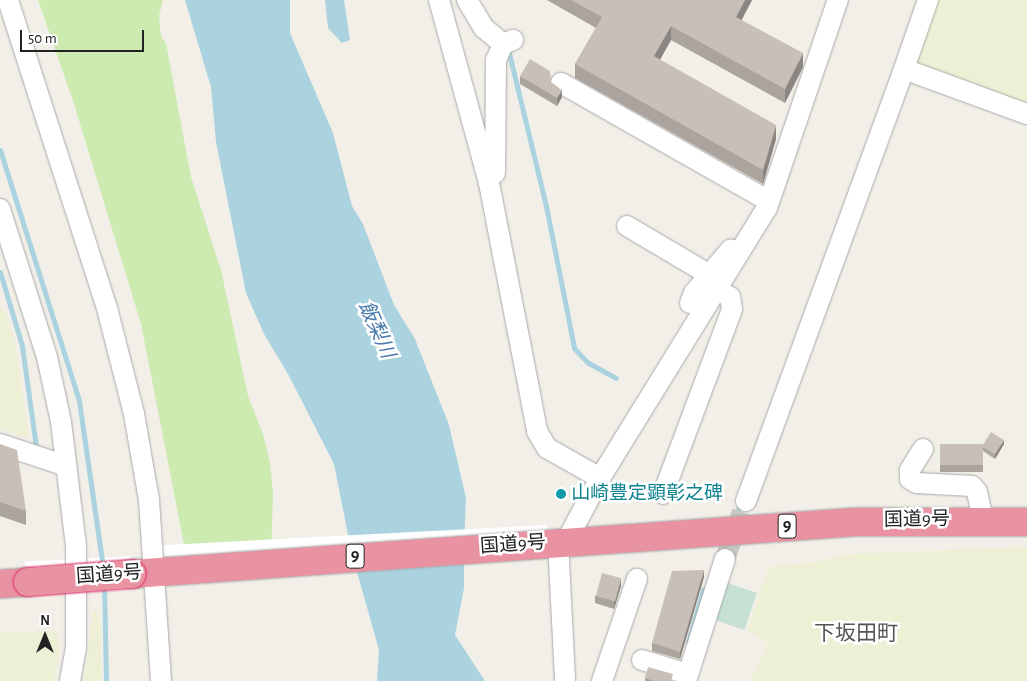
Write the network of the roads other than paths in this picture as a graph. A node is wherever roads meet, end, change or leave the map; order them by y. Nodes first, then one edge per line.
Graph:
1 (8, 0) edge
2 (439, 0) edge
3 (467, 0) edge
4 (838, 0) edge
5 (928, 0) edge
6 (904, 69) junction
7 (561, 83) dead end
8 (1027, 114) edge
9 (489, 183) junction
10 (769, 201) junction
11 (0, 209) edge
12 (627, 226) dead end
13 (714, 282) junction
14 (690, 303) dead end
15 (0, 444) edge
16 (923, 449) dead end
17 (66, 466) junction
18 (600, 478) junction
19 (663, 494) dead end
20 (746, 501) tunnel mouth
21 (983, 520) junction
22 (1027, 522) edge
23 (558, 541) junction
24 (724, 559) tunnel mouth
25 (149, 572) junction
26 (637, 579) dead end
27 (0, 584) edge
28 (642, 660) dead end
29 (684, 675) edge
30 (70, 681) edge
31 (161, 681) edge
32 (565, 681) edge
33 (602, 681) edge

1 - 25 street
2 - 9 street
3 - 9 street
4 - 10 street
5 - 6 street
6 - 8 street
6 - 20 street
7 - 10 street
9 - 18 street
10 - 13 street
11 - 17 street
12 - 13 street
13 - 14 street
13 - 18 street
13 - 19 street
15 - 17 street
16 - 21 street
17 - 30 street
18 - 23 street
21 - 22 highway, 国道9号 / 9
21 - 23 highway, 国道9号 / 9
23 - 25 highway, 国道9号 / 9
23 - 32 street
24 - 29 street
25 - 27 highway, 国道9号 / 9, bridge
25 - 31 street
26 - 33 street
28 - 29 street

